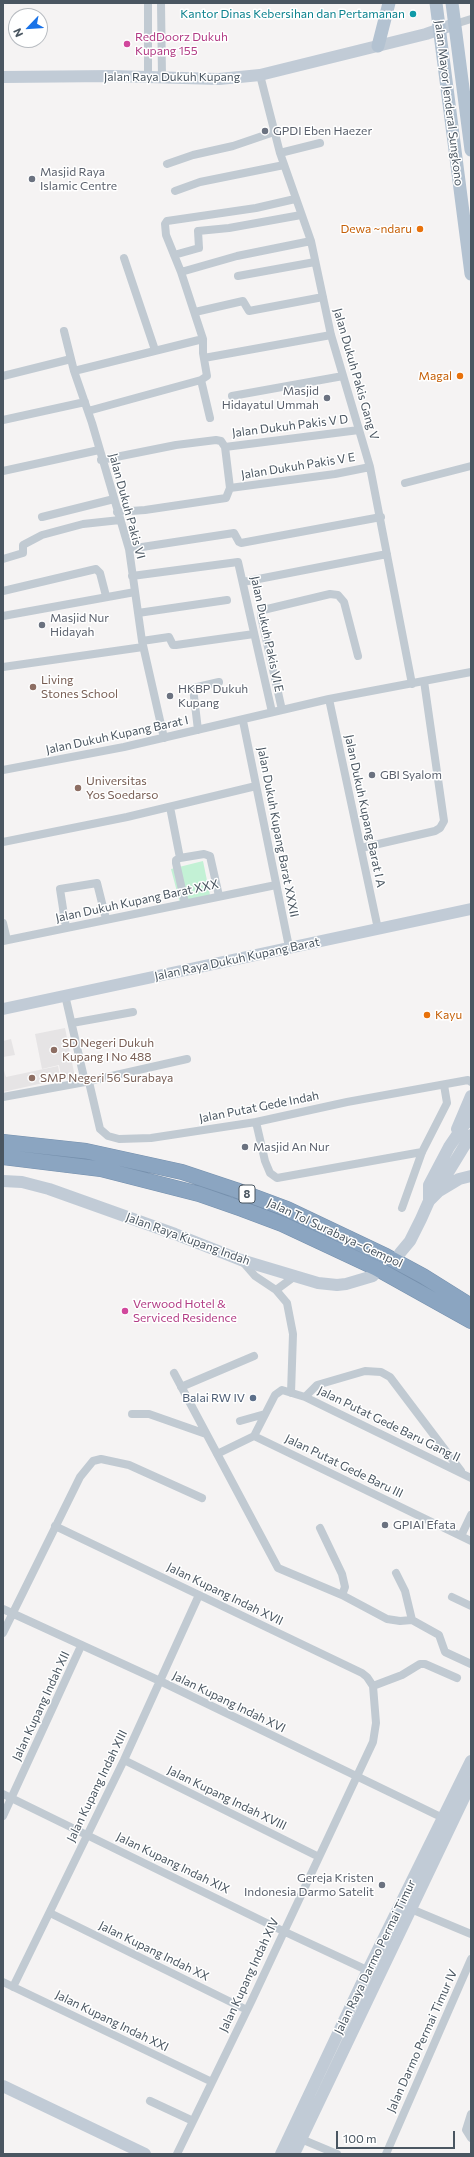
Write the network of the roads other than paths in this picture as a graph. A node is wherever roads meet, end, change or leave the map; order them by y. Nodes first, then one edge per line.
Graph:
1 (148, 3) edge
2 (161, 3) edge
3 (389, 3) edge
4 (436, 3) edge
5 (452, 3) edge
6 (471, 19) edge
7 (455, 24) junction
8 (439, 29) junction
9 (378, 46) junction
10 (260, 75) junction
11 (3, 77) edge
12 (148, 77) junction
13 (162, 77) junction
14 (274, 132) junction
15 (320, 143) dead end
16 (471, 150) edge
17 (280, 153) junction
18 (167, 164) dead end
19 (284, 165) junction
20 (175, 191) dead end
21 (295, 199) junction
22 (301, 215) junction
23 (311, 241) junction
24 (174, 255) junction
25 (124, 258) dead end
26 (315, 262) junction
27 (181, 272) junction
28 (471, 274) edge
29 (238, 276) dead end
30 (323, 297) junction
31 (195, 312) junction
32 (64, 331) dead end
33 (331, 335) junction
34 (203, 338) junction
35 (155, 350) junction
36 (204, 358) junction
37 (71, 359) junction
38 (74, 371) junction
39 (3, 376) edge
40 (343, 376) junction
41 (201, 380) junction
42 (232, 396) dead end
43 (85, 402) junction
44 (88, 411) junction
45 (210, 418) dead end
46 (3, 420) edge
47 (359, 430) junction
48 (223, 444) junction
49 (99, 450) junction
50 (101, 460) junction
51 (471, 466) edge
52 (370, 467) junction
53 (3, 471) edge
54 (405, 483) dead end
55 (230, 488) junction
56 (114, 499) junction
57 (117, 512) junction
58 (42, 517) dead end
59 (381, 517) junction
60 (120, 520) junction
61 (129, 549) junction
62 (387, 554) junction
63 (3, 559) edge
64 (132, 576) junction
65 (243, 582) junction
66 (3, 591) edge
67 (135, 592) junction
68 (106, 596) junction
69 (227, 600) dead end
70 (138, 613) junction
71 (3, 616) edge
72 (254, 634) junction
73 (143, 644) junction
74 (358, 656) dead end
75 (3, 667) edge
76 (471, 672) edge
77 (424, 681) junction
78 (219, 682) dead end
79 (412, 684) junction
80 (329, 698) junction
81 (282, 710) junction
82 (272, 712) junction
83 (243, 721) junction
84 (198, 730) junction
85 (164, 738) junction
86 (3, 770) edge
87 (256, 786) junction
88 (170, 807) junction
89 (3, 842) edge
90 (361, 848) junction
91 (180, 858) junction
92 (276, 885) junction
93 (219, 896) junction
94 (185, 903) junction
95 (471, 909) edge
96 (106, 919) junction
97 (3, 923) edge
98 (66, 928) junction
99 (378, 929) junction
100 (5, 940) edge
101 (289, 948) junction
102 (66, 996) junction
103 (3, 1008) edge
104 (133, 1012) dead end
105 (72, 1023) junction
106 (187, 1059) dead end
107 (87, 1082) junction
108 (471, 1082) edge
109 (444, 1085) junction
110 (471, 1096) edge
111 (3, 1097) edge
112 (471, 1119) edge
113 (256, 1122) junction
114 (471, 1135) edge
115 (3, 1142) edge
116 (449, 1147) junction
117 (422, 1152) junction
118 (3, 1157) edge
119 (471, 1176) edge
120 (3, 1181) edge
121 (439, 1191) junction
122 (429, 1201) junction
123 (402, 1208) dead end
124 (400, 1254) dead end
125 (241, 1260) junction
126 (295, 1276) junction
127 (373, 1276) dead end
128 (276, 1290) junction
129 (471, 1306) edge
130 (471, 1321) edge
131 (254, 1356) dead end
132 (174, 1373) dead end
133 (181, 1387) junction
134 (291, 1393) junction
135 (305, 1397) junction
136 (132, 1414) dead end
137 (266, 1414) junction
138 (240, 1421) dead end
139 (206, 1434) junction
140 (254, 1436) junction
141 (217, 1454) junction
142 (462, 1472) junction
143 (471, 1478) edge
144 (202, 1498) dead end
145 (471, 1515) edge
146 (55, 1526) junction
147 (320, 1528) dead end
148 (461, 1536) junction
149 (471, 1541) edge
150 (396, 1574) dead end
151 (199, 1595) junction
152 (342, 1595) junction
153 (452, 1597) dead end
154 (471, 1606) edge
155 (3, 1609) edge
156 (13, 1613) junction
157 (412, 1620) junction
158 (3, 1633) edge
159 (82, 1646) junction
160 (471, 1664) edge
161 (456, 1678) dead end
162 (160, 1681) junction
163 (373, 1689) junction
164 (124, 1760) junction
165 (471, 1762) edge
166 (357, 1778) junction
167 (471, 1783) edge
168 (3, 1794) edge
169 (12, 1798) junction
170 (3, 1816) edge
171 (448, 1820) junction
172 (87, 1834) junction
173 (319, 1857) junction
174 (406, 1912) junction
175 (50, 1913) junction
176 (283, 1931) junction
177 (471, 1934) edge
178 (471, 1959) edge
179 (368, 1970) junction
180 (380, 1975) junction
181 (3, 1982) edge
182 (14, 1986) junction
183 (247, 2010) junction
184 (212, 2082) junction
185 (3, 2086) edge
186 (150, 2101) dead end
187 (471, 2114) edge
188 (193, 2121) junction
189 (296, 2136) junction
190 (471, 2138) edge
191 (328, 2152) edge
192 (145, 2154) edge
193 (177, 2154) edge
194 (281, 2154) edge
195 (294, 2154) edge
196 (337, 2154) edge
197 (386, 2154) edge

1 - 12 street
2 - 13 street
3 - 9 main road
4 - 8 main road, Jalan Mayor Jenderal Sungkono
5 - 7 main road, Jalan Mayor Jenderal Sungkono
6 - 7 street
7 - 8 street, Jalan Raya Dukuh Kupang
7 - 16 main road, Jalan Mayor Jenderal Sungkono
8 - 9 street, Jalan Raya Dukuh Kupang
8 - 28 main road, Jalan Mayor Jenderal Sungkono
9 - 10 street, Jalan Raya Dukuh Kupang
10 - 13 street, Jalan Raya Dukuh Kupang
10 - 14 street, Jalan Dukuh Pakis Gang V
11 - 12 street, Jalan Raya Dukuh Kupang
12 - 13 street, Jalan Raya Dukuh Kupang
14 - 17 street, Jalan Dukuh Pakis Gang V
14 - 18 street
15 - 17 street
17 - 19 street, Jalan Dukuh Pakis Gang V
19 - 20 street
19 - 21 street, Jalan Dukuh Pakis Gang V
21 - 22 street, Jalan Dukuh Pakis Gang V
21 - 24 street
22 - 23 street, Jalan Dukuh Pakis Gang V
22 - 24 street
23 - 26 street, Jalan Dukuh Pakis Gang V
23 - 27 street
24 - 27 street
25 - 35 street
26 - 29 street
26 - 30 street, Jalan Dukuh Pakis Gang V
27 - 31 street
30 - 31 street
30 - 33 street, Jalan Dukuh Pakis Gang V
31 - 34 street
32 - 37 street, Jalan Dukuh Pakis VI
33 - 36 street
33 - 40 street, Jalan Dukuh Pakis Gang V
34 - 35 street
34 - 36 street
35 - 38 street
36 - 41 street
37 - 38 street, Jalan Dukuh Pakis VI
37 - 39 street
38 - 43 street, Jalan Dukuh Pakis VI
40 - 42 street
40 - 47 street, Jalan Dukuh Pakis Gang V
41 - 44 street
41 - 45 street
43 - 44 street, Jalan Dukuh Pakis VI
43 - 46 street
44 - 49 street, Jalan Dukuh Pakis VI
47 - 48 street, Jalan Dukuh Pakis V D
47 - 52 street, Jalan Dukuh Pakis Gang V
48 - 50 street, Jalan Dukuh Pakis V D
48 - 55 street
49 - 50 street, Jalan Dukuh Pakis VI
49 - 53 street
50 - 56 street, Jalan Dukuh Pakis VI
51 - 54 street
52 - 55 street, Jalan Dukuh Pakis V E
52 - 59 street, Jalan Dukuh Pakis Gang V
55 - 57 street
56 - 57 street, Jalan Dukuh Pakis VI
56 - 58 street
57 - 60 street, Jalan Dukuh Pakis VI
59 - 61 street
59 - 62 street, Jalan Dukuh Pakis Gang V
60 - 61 street, Jalan Dukuh Pakis VI
60 - 63 street
61 - 64 street, Jalan Dukuh Pakis VI
62 - 65 street
62 - 79 street, Jalan Dukuh Pakis Gang V
64 - 65 street, Jalan Dukuh Pakis VI E
64 - 67 street, Jalan Dukuh Pakis VI
65 - 72 street, Jalan Dukuh Pakis VI E
66 - 68 street
67 - 68 street
67 - 70 street, Jalan Dukuh Pakis VI
68 - 71 street
69 - 70 street
70 - 73 street, Jalan Dukuh Pakis VI
72 - 73 street
72 - 82 street, Jalan Dukuh Pakis VI E
73 - 75 street
73 - 85 street, Jalan Dukuh Pakis VI
74 - 81 street
76 - 77 street, Jalan Dukuh Kupang Barat I
77 - 79 street, Jalan Dukuh Kupang Barat I
77 - 90 street
78 - 84 street
79 - 80 street, Jalan Dukuh Kupang Barat I
80 - 81 street, Jalan Dukuh Kupang Barat I
80 - 90 street, Jalan Dukuh Kupang Barat I A
81 - 82 street, Jalan Dukuh Kupang Barat I
82 - 83 street, Jalan Dukuh Kupang Barat I
83 - 84 street, Jalan Dukuh Kupang Barat I
83 - 87 street, Jalan Dukuh Kupang Barat XXXII
84 - 85 street, Jalan Dukuh Kupang Barat I
85 - 86 street, Jalan Dukuh Kupang Barat I
87 - 88 street
87 - 92 street, Jalan Dukuh Kupang Barat XXXII
88 - 89 street
88 - 91 street
90 - 99 street, Jalan Dukuh Kupang Barat I A
91 - 93 street
91 - 94 street
92 - 93 street, Jalan Dukuh Kupang Barat XXX
92 - 101 street, Jalan Dukuh Kupang Barat XXXII
93 - 94 street, Jalan Dukuh Kupang Barat XXX
94 - 96 street, Jalan Dukuh Kupang Barat XXX
95 - 99 street, Jalan Raya Dukuh Kupang Barat
96 - 98 street, Jalan Dukuh Kupang Barat XXX
96 - 98 street
97 - 100 street
98 - 100 street, Jalan Dukuh Kupang Barat XXX
99 - 101 street, Jalan Raya Dukuh Kupang Barat
101 - 102 street, Jalan Raya Dukuh Kupang Barat
102 - 103 street, Jalan Raya Dukuh Kupang Barat
102 - 105 street, Jalan Putat Gede Indah
104 - 105 street
105 - 107 street, Jalan Putat Gede Indah
106 - 107 street
107 - 111 street
107 - 113 street, Jalan Putat Gede Indah
108 - 109 street, Jalan Putat Gede Indah
109 - 113 street, Jalan Putat Gede Indah
109 - 117 street
110 - 116 street
112 - 116 street
113 - 117 street
114 - 121 street
115 - 129 highway, Jalan Tol Surabaya–Gempol / 8
116 - 122 street
117 - 123 street
118 - 130 highway, Jalan Tol Surabaya–Gempol / 8
119 - 121 street
120 - 125 street, Jalan Raya Kupang Indah
121 - 122 street
122 - 124 street
125 - 126 street, Jalan Raya Kupang Indah
125 - 128 street
126 - 127 street, Jalan Raya Kupang Indah
126 - 128 street
128 - 134 street
131 - 133 street
132 - 133 street
133 - 139 street
134 - 135 street, Jalan Putat Gede Baru Gang II
134 - 137 street
135 - 142 street, Jalan Putat Gede Baru Gang II
135 - 142 street
136 - 139 street
137 - 138 street
137 - 140 street
139 - 141 street
140 - 141 street
140 - 148 street, Jalan Putat Gede Baru III
141 - 152 street
142 - 143 street
144 - 146 street
145 - 148 street
146 - 151 street, Jalan Kupang Indah XVII
146 - 156 street
147 - 152 street
148 - 149 street, Jalan Putat Gede Baru III
150 - 157 street
151 - 162 street, Jalan Kupang Indah XIII
151 - 163 street, Jalan Kupang Indah XVII
152 - 157 street
153 - 154 street
155 - 156 street, Jalan Kupang Indah XVI
156 - 158 street
156 - 159 street, Jalan Kupang Indah XVI
157 - 160 street
159 - 162 street, Jalan Kupang Indah XVI
159 - 169 street, Jalan Kupang Indah XII
161 - 163 street
162 - 164 street, Jalan Kupang Indah XIII
162 - 166 street, Jalan Kupang Indah XVI
163 - 166 street, Jalan Kupang Indah XIV
164 - 172 street, Jalan Kupang Indah XIII
164 - 173 street, Jalan Kupang Indah XVIII
165 - 171 street, Jalan Raya Darmo Permai Timur
166 - 171 street, Jalan Kupang Indah XVI
166 - 173 street, Jalan Kupang Indah XIV
167 - 171 street, Jalan Raya Darmo Permai Timur
168 - 169 street
169 - 170 street, Jalan Kupang Indah XII
169 - 172 street, Jalan Kupang Indah XIX
171 - 174 street, Jalan Raya Darmo Permai Timur
172 - 175 street, Jalan Kupang Indah XIII
172 - 176 street, Jalan Kupang Indah XIX
173 - 176 street, Jalan Kupang Indah XIV
174 - 177 street
174 - 179 street, Jalan Raya Darmo Permai Timur
174 - 180 street, Jalan Raya Darmo Permai Timur
175 - 182 street, Jalan Kupang Indah XIII
175 - 183 street, Jalan Kupang Indah XX
176 - 179 street, Jalan Kupang Indah XIX
176 - 183 street, Jalan Kupang Indah XIV
178 - 197 street, Jalan Darmo Permai Timur IV
179 - 180 street, Jalan Kupang Indah XIX
179 - 189 street, Jalan Raya Darmo Permai Timur
180 - 189 street, Jalan Raya Darmo Permai Timur
181 - 182 street, Jalan Kupang Indah XXI
182 - 184 street, Jalan Kupang Indah XXI
183 - 184 street, Jalan Kupang Indah XIV
184 - 188 street, Jalan Kupang Indah XIV
185 - 192 street
186 - 188 street
187 - 190 street
188 - 193 street, Jalan Kupang Indah XIV
189 - 191 street
189 - 194 street, Jalan Raya Darmo Permai Timur
189 - 195 street, Jalan Raya Darmo Permai Timur
191 - 196 street

